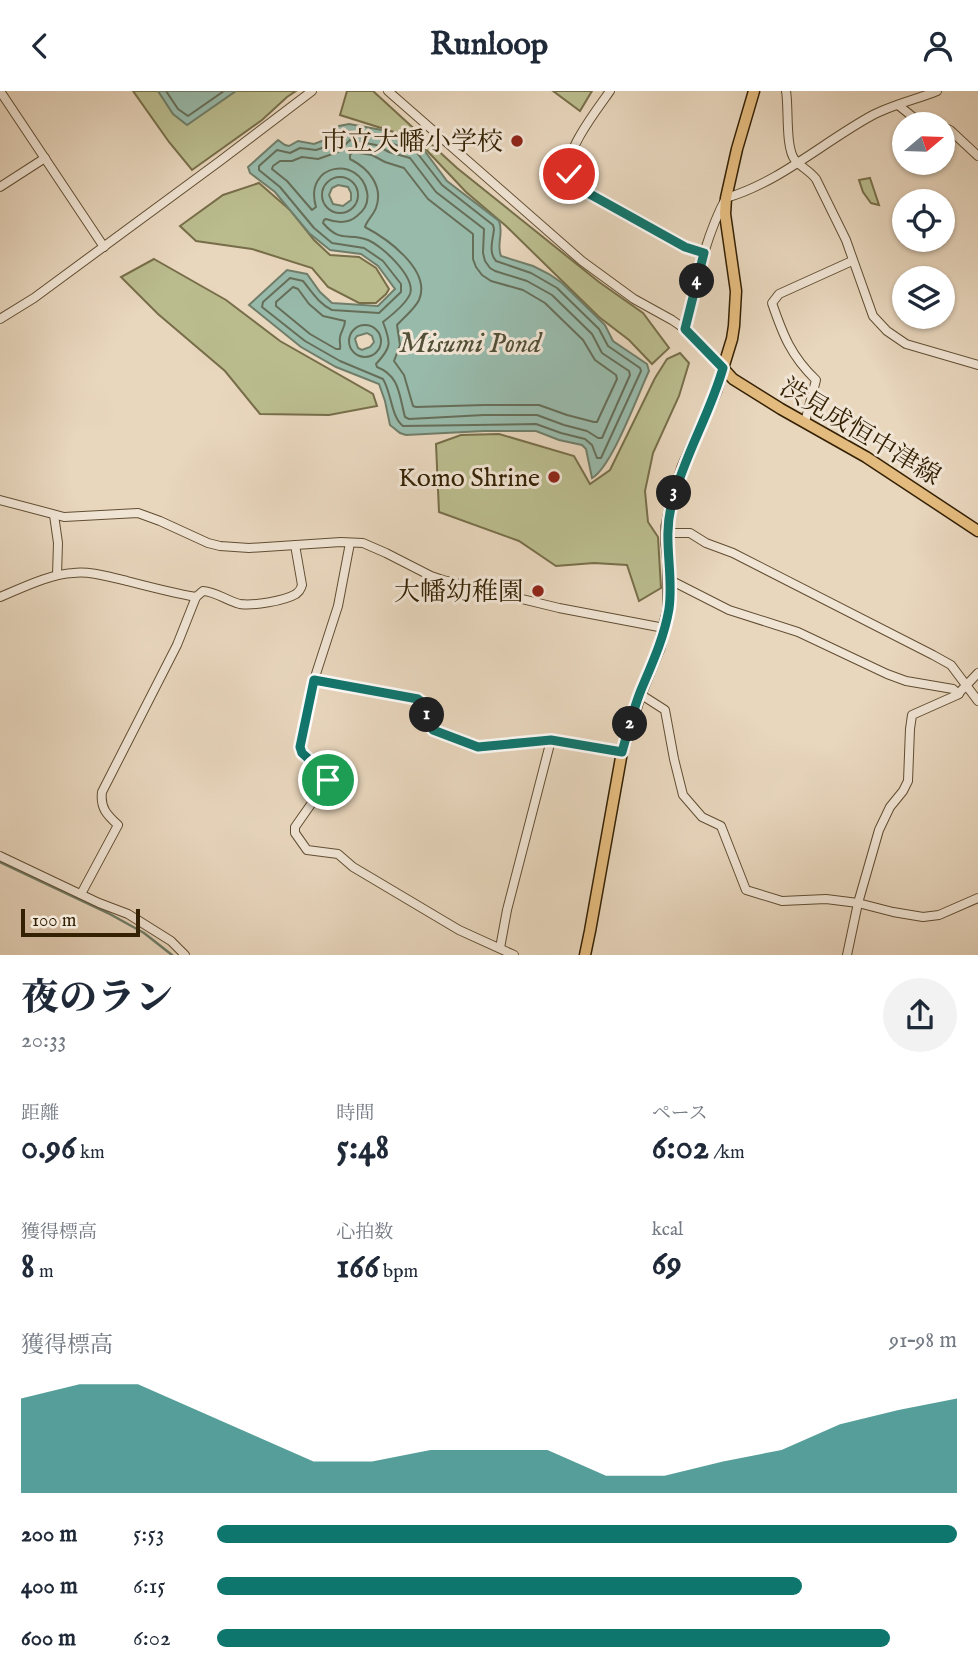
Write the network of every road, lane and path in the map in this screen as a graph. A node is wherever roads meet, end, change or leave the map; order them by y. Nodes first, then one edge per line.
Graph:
1 (0, 91) edge
2 (312, 91) edge
3 (388, 91) edge
4 (610, 91) edge
5 (754, 91) edge
6 (786, 91) edge
7 (937, 91) edge
8 (898, 105) junction
9 (907, 112) edge
10 (956, 136) edge
11 (978, 156) edge
12 (44, 158) junction
13 (799, 163) junction
14 (0, 187) edge
15 (726, 198) junction
16 (104, 247) junction
17 (704, 253) junction
18 (852, 261) junction
19 (0, 319) edge
20 (685, 329) junction
21 (978, 365) edge
22 (723, 368) junction
23 (805, 422) junction
24 (0, 500) edge
25 (54, 515) junction
26 (978, 531) edge
27 (667, 533) junction
28 (350, 543) junction
29 (295, 545) junction
30 (57, 575) junction
31 (670, 580) junction
32 (0, 597) edge
33 (196, 597) junction
34 (664, 628) junction
35 (978, 673) edge
36 (314, 680) junction
37 (966, 687) junction
38 (640, 694) junction
39 (958, 694) junction
40 (978, 701) edge
41 (551, 740) junction
42 (622, 752) junction
43 (0, 856) edge
44 (81, 894) junction
45 (978, 898) edge
46 (858, 903) junction
47 (500, 948) junction
48 (186, 954) edge
49 (514, 954) edge
50 (585, 954) edge
51 (847, 954) edge

1 - 12 street
2 - 16 street
3 - 20 street
4 - 17 street
5 - 15 main road
6 - 13 street
7 - 8 street
8 - 9 street
8 - 13 street
10 - 11 street
12 - 14 street
12 - 16 street
13 - 15 street
13 - 18 street
15 - 17 street
15 - 22 main road
16 - 19 street
17 - 20 street
18 - 21 street
18 - 23 street
20 - 22 street
22 - 23 main road, 渋見成恒中津線
22 - 27 main road
23 - 26 main road, 渋見成恒中津線
24 - 25 street
25 - 29 street
25 - 30 street
27 - 31 main road
27 - 37 street
28 - 29 street
28 - 34 street
28 - 36 street
29 - 33 street
30 - 32 street
30 - 33 street
31 - 34 main road
31 - 39 street
33 - 44 street
34 - 38 main road
35 - 37 street
36 - 41 street
36 - 47 street
37 - 39 street
37 - 40 street
38 - 42 main road
38 - 46 street
39 - 46 street
41 - 42 street
41 - 47 street
42 - 50 main road
43 - 44 street
44 - 48 street
45 - 46 street
46 - 51 street
47 - 49 street

